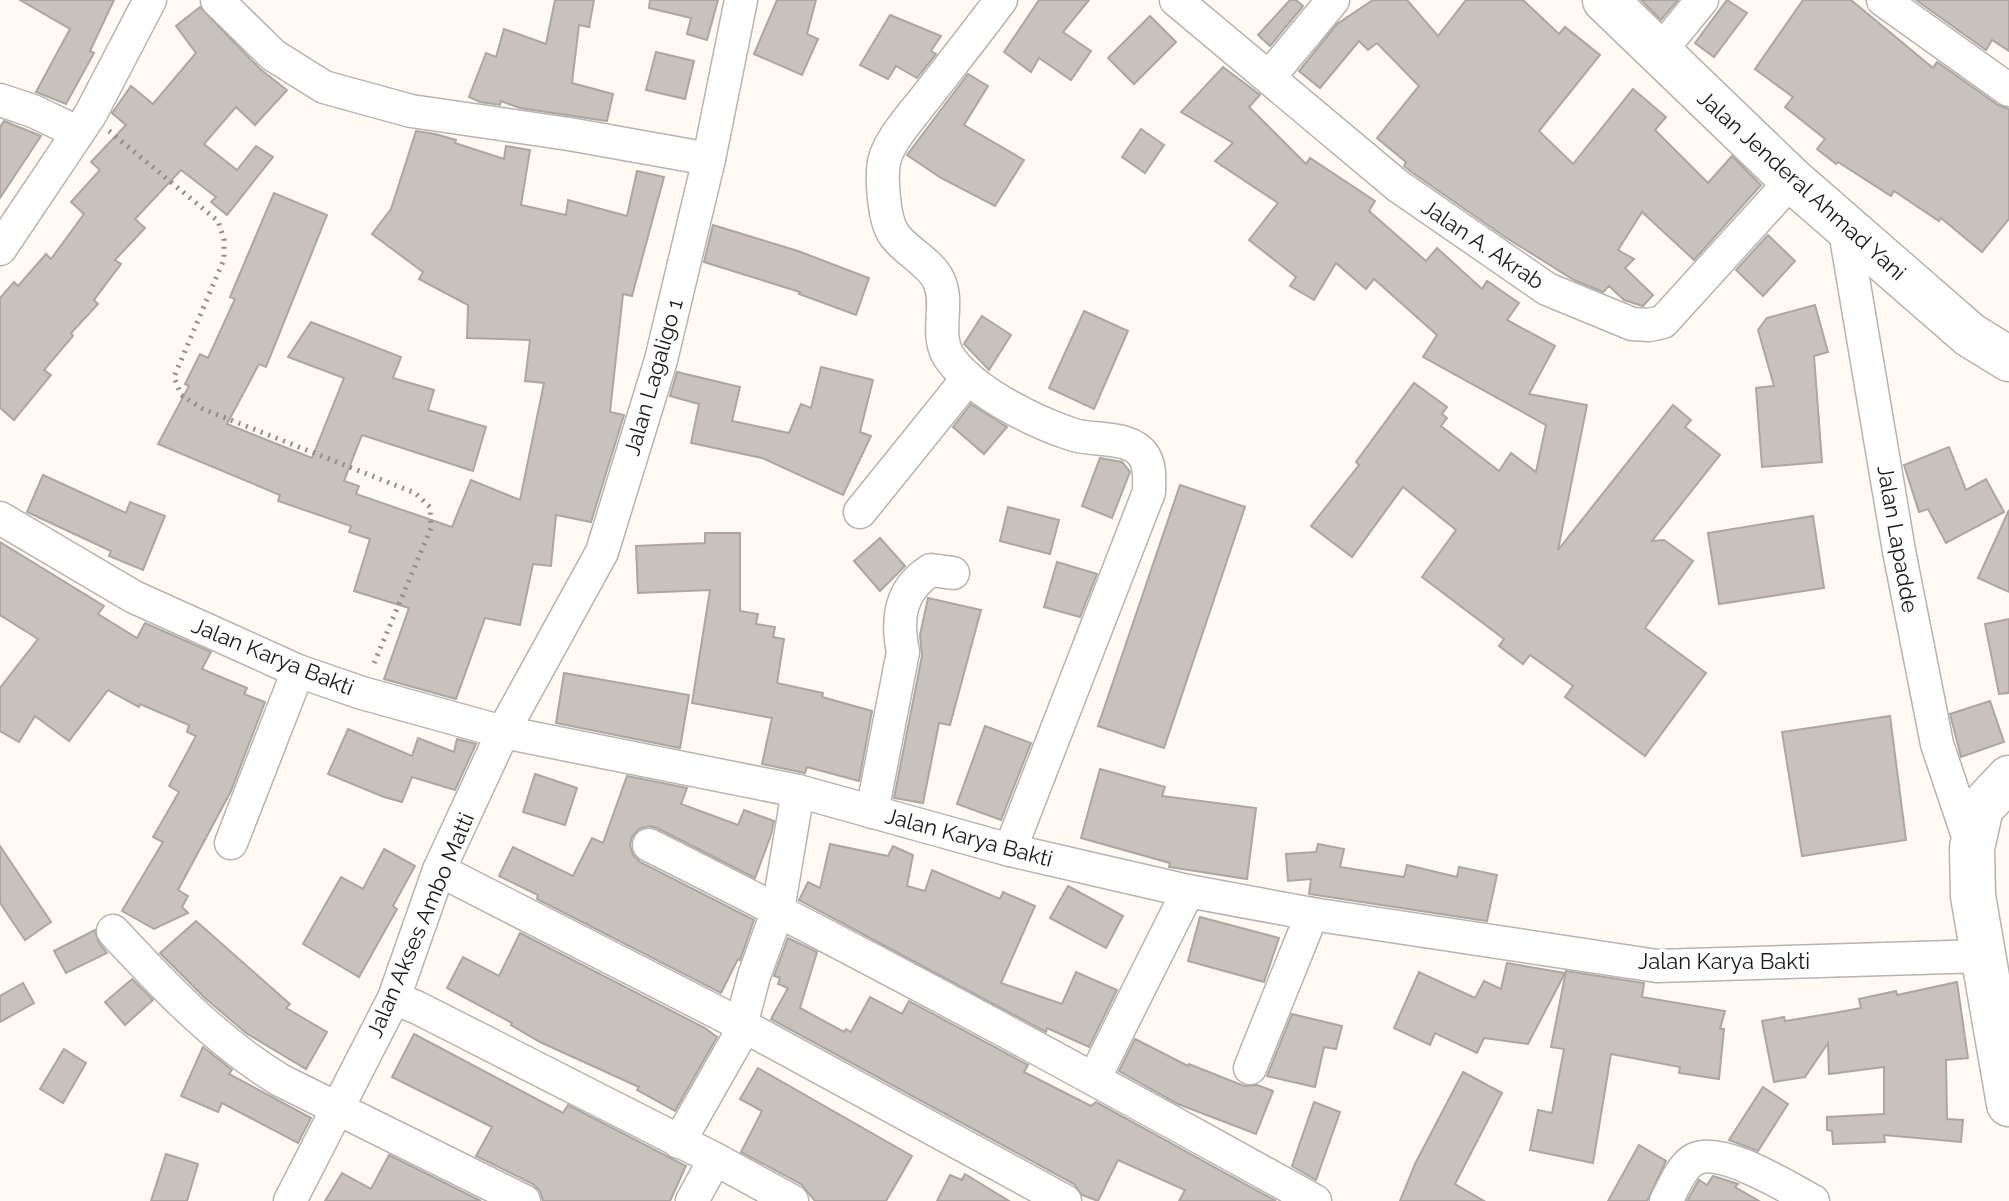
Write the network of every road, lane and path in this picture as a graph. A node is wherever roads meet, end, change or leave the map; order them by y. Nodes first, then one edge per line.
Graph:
1 (150, 0) edge
2 (217, 0) edge
3 (741, 0) edge
4 (1001, 0) edge
5 (1176, 0) edge
6 (1333, 0) edge
7 (1605, 0) edge
8 (1702, 0) edge
9 (1883, 0) edge
10 (1658, 54) junction
11 (1270, 76) junction
12 (2009, 90) edge
13 (0, 100) edge
14 (84, 124) junction
15 (709, 159) junction
16 (1792, 180) junction
17 (1844, 225) junction
18 (0, 249) edge
19 (2009, 359) edge
20 (968, 378) junction
21 (860, 512) dead end
22 (0, 518) edge
23 (953, 573) dead end
24 (298, 671) junction
25 (362, 693) junction
26 (503, 732) junction
27 (2009, 778) edge
28 (798, 791) junction
29 (872, 812) junction
30 (231, 843) dead end
31 (649, 845) dead end
32 (1972, 848) junction
33 (1010, 850) junction
34 (439, 870) junction
35 (1188, 891) junction
36 (778, 910) junction
37 (1312, 914) junction
38 (113, 931) dead end
39 (1983, 956) junction
40 (394, 998) junction
41 (742, 1025) junction
42 (1250, 1068) dead end
43 (1094, 1079) junction
44 (2009, 1104) edge
45 (338, 1109) junction
46 (679, 1142) junction
47 (715, 1159) junction
48 (290, 1201) edge
49 (524, 1201) edge
50 (692, 1201) edge
51 (792, 1201) edge
52 (1065, 1201) edge
53 (1315, 1201) edge
54 (1666, 1201) edge
55 (1813, 1201) edge

1 - 14 street
2 - 15 street
3 - 15 street, Jalan Lagaligo 1
4 - 20 street
5 - 11 street, Jalan A. Akrab
6 - 11 street
7 - 10 highway, Jalan Jenderal Ahmad Yani
8 - 10 street
9 - 12 street
10 - 16 highway, Jalan Jenderal Ahmad Yani
11 - 16 street, Jalan A. Akrab
13 - 14 street
14 - 18 street
14 - 25 path
15 - 26 street, Jalan Lagaligo 1
16 - 17 highway, Jalan Jenderal Ahmad Yani
17 - 19 highway, Jalan Jenderal Ahmad Yani
17 - 32 street, Jalan Lapadde
20 - 21 street
20 - 33 street
22 - 24 street, Jalan Karya Bakti
23 - 29 street
24 - 25 street, Jalan Karya Bakti
24 - 30 street
25 - 26 street, Jalan Karya Bakti
26 - 28 street, Jalan Karya Bakti
26 - 34 street, Jalan Akses Ambo Matti
27 - 32 highway
28 - 29 street, Jalan Karya Bakti
28 - 36 street
29 - 33 street, Jalan Karya Bakti
31 - 36 street
32 - 39 highway
33 - 35 street, Jalan Karya Bakti
34 - 40 street, Jalan Akses Ambo Matti
34 - 41 street
35 - 37 street, Jalan Karya Bakti
35 - 43 street
36 - 41 street
36 - 43 street
37 - 39 street, Jalan Karya Bakti
37 - 42 street
38 - 45 street
39 - 44 highway
40 - 45 street, Jalan Akses Ambo Matti
40 - 46 street
41 - 46 street
41 - 52 street
43 - 53 street
45 - 48 street, Jalan Akses Ambo Matti
45 - 49 street
46 - 47 street
47 - 50 street
47 - 51 street
54 - 55 street

